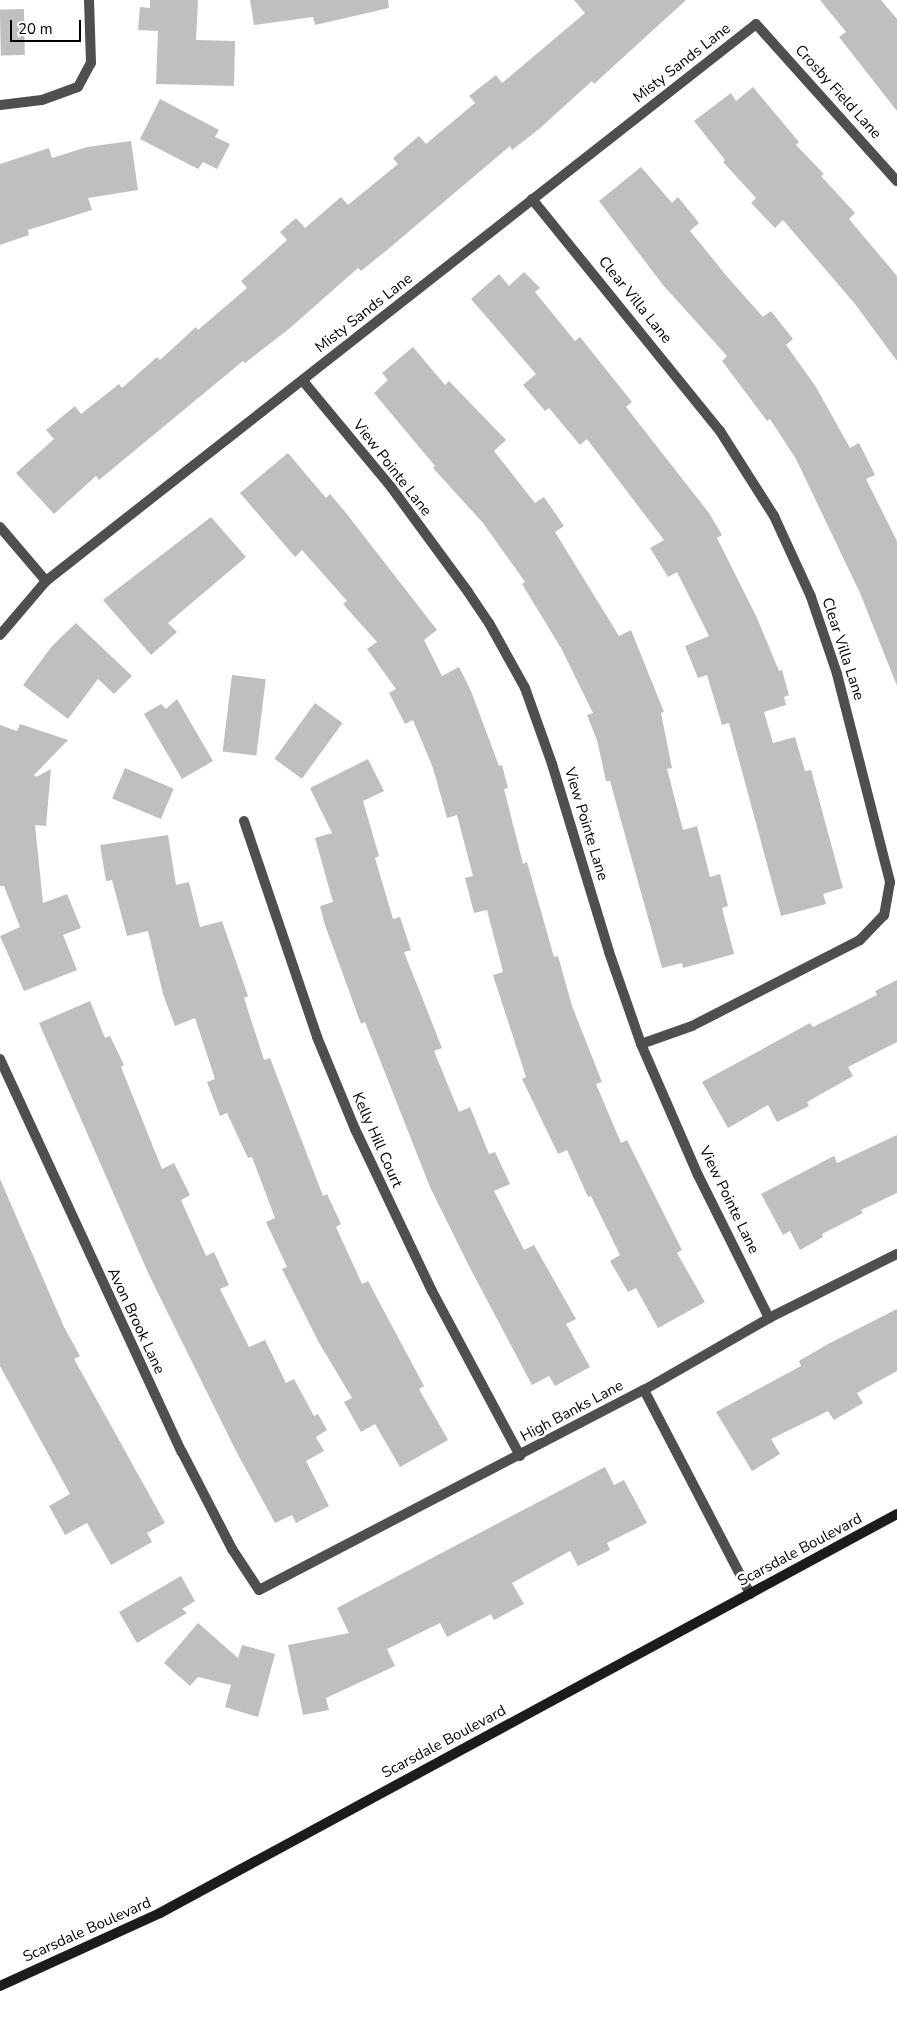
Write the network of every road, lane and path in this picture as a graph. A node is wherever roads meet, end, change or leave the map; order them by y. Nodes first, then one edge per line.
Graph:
1 (88, 0) edge
2 (756, 24) joint
3 (0, 105) edge
4 (897, 181) edge
5 (532, 199) junction
6 (303, 382) junction
7 (0, 527) edge
8 (46, 582) junction
9 (0, 636) edge
10 (244, 821) dead end
11 (641, 1044) junction
12 (0, 1059) edge
13 (897, 1254) edge
14 (768, 1318) junction
15 (644, 1390) junction
16 (520, 1456) junction
17 (897, 1514) edge
18 (259, 1590) joint
19 (750, 1594) junction
20 (0, 1986) edge

1 - 3 street
2 - 4 street, Crosby Field Lane
2 - 5 street, Misty Sands Lane
5 - 6 street, Misty Sands Lane
5 - 11 street, Clear Villa Lane
6 - 8 street, Misty Sands Lane
6 - 11 street, View Pointe Lane
7 - 8 street
8 - 9 street, Misty Sands Lane
10 - 16 street, Kelly Hill Court
11 - 14 street, View Pointe Lane
12 - 18 street, Avon Brook Lane
13 - 14 street, High Banks Lane
14 - 15 street, High Banks Lane
15 - 16 street, High Banks Lane
15 - 19 street
16 - 18 street, High Banks Lane
17 - 19 main road, Scarsdale Boulevard
19 - 20 main road, Scarsdale Boulevard

